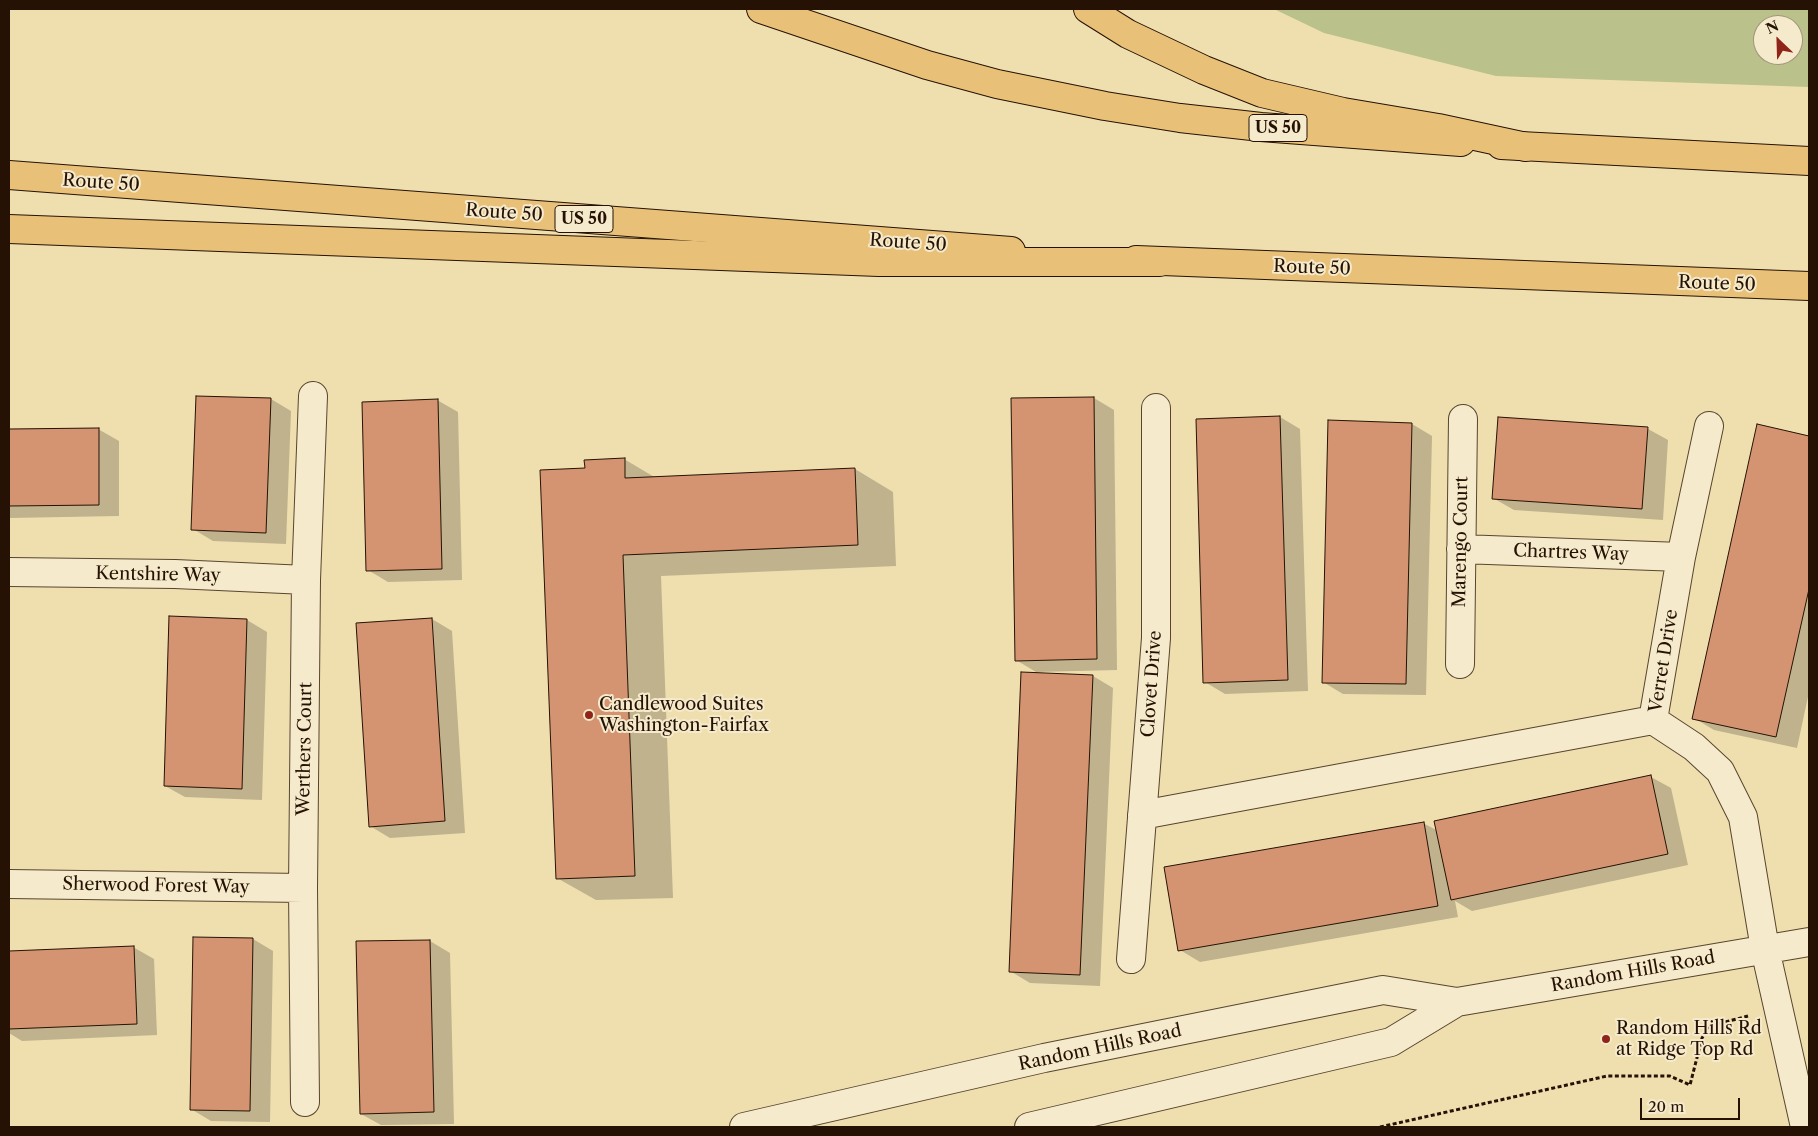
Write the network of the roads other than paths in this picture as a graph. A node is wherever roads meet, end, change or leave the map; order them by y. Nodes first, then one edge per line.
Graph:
1 (761, 9) edge
2 (1088, 9) edge
3 (1526, 147) junction
4 (1809, 161) edge
5 (9, 175) edge
6 (9, 229) edge
7 (1160, 262) junction
8 (1809, 286) edge
9 (313, 396) dead end
10 (1156, 408) dead end
11 (1463, 419) dead end
12 (1709, 426) dead end
13 (1461, 549) junction
14 (1681, 557) junction
15 (9, 572) edge
16 (306, 580) junction
17 (1460, 664) dead end
18 (1653, 720) junction
19 (1142, 815) junction
20 (9, 884) edge
21 (303, 888) junction
22 (1809, 942) edge
23 (1765, 949) junction
24 (1131, 959) dead end
25 (1457, 1002) junction
26 (305, 1102) dead end
27 (744, 1127) edge
28 (1029, 1127) edge
29 (1805, 1127) edge

1 - 3 main road, US 50
2 - 3 main road
3 - 4 main road, US 50
5 - 7 main road, Route 50 / US 50
6 - 7 main road
7 - 8 main road, Route 50 / US 50
9 - 16 street, Werthers Court
10 - 19 street, Clovet Drive
11 - 13 street, Marengo Court
12 - 14 street, Verret Drive
13 - 14 street, Chartres Way
13 - 17 street, Marengo Court
14 - 18 street, Verret Drive
15 - 16 street, Kentshire Way
16 - 21 street, Werthers Court
18 - 19 street
18 - 23 street, Verret Drive
19 - 24 street, Clovet Drive
20 - 21 street, Sherwood Forest Way
21 - 26 street, Werthers Court
22 - 23 street, Random Hills Road
23 - 25 street, Random Hills Road
23 - 29 street, Verret Drive
25 - 27 street, Random Hills Road
25 - 28 street, Random Hills Road

